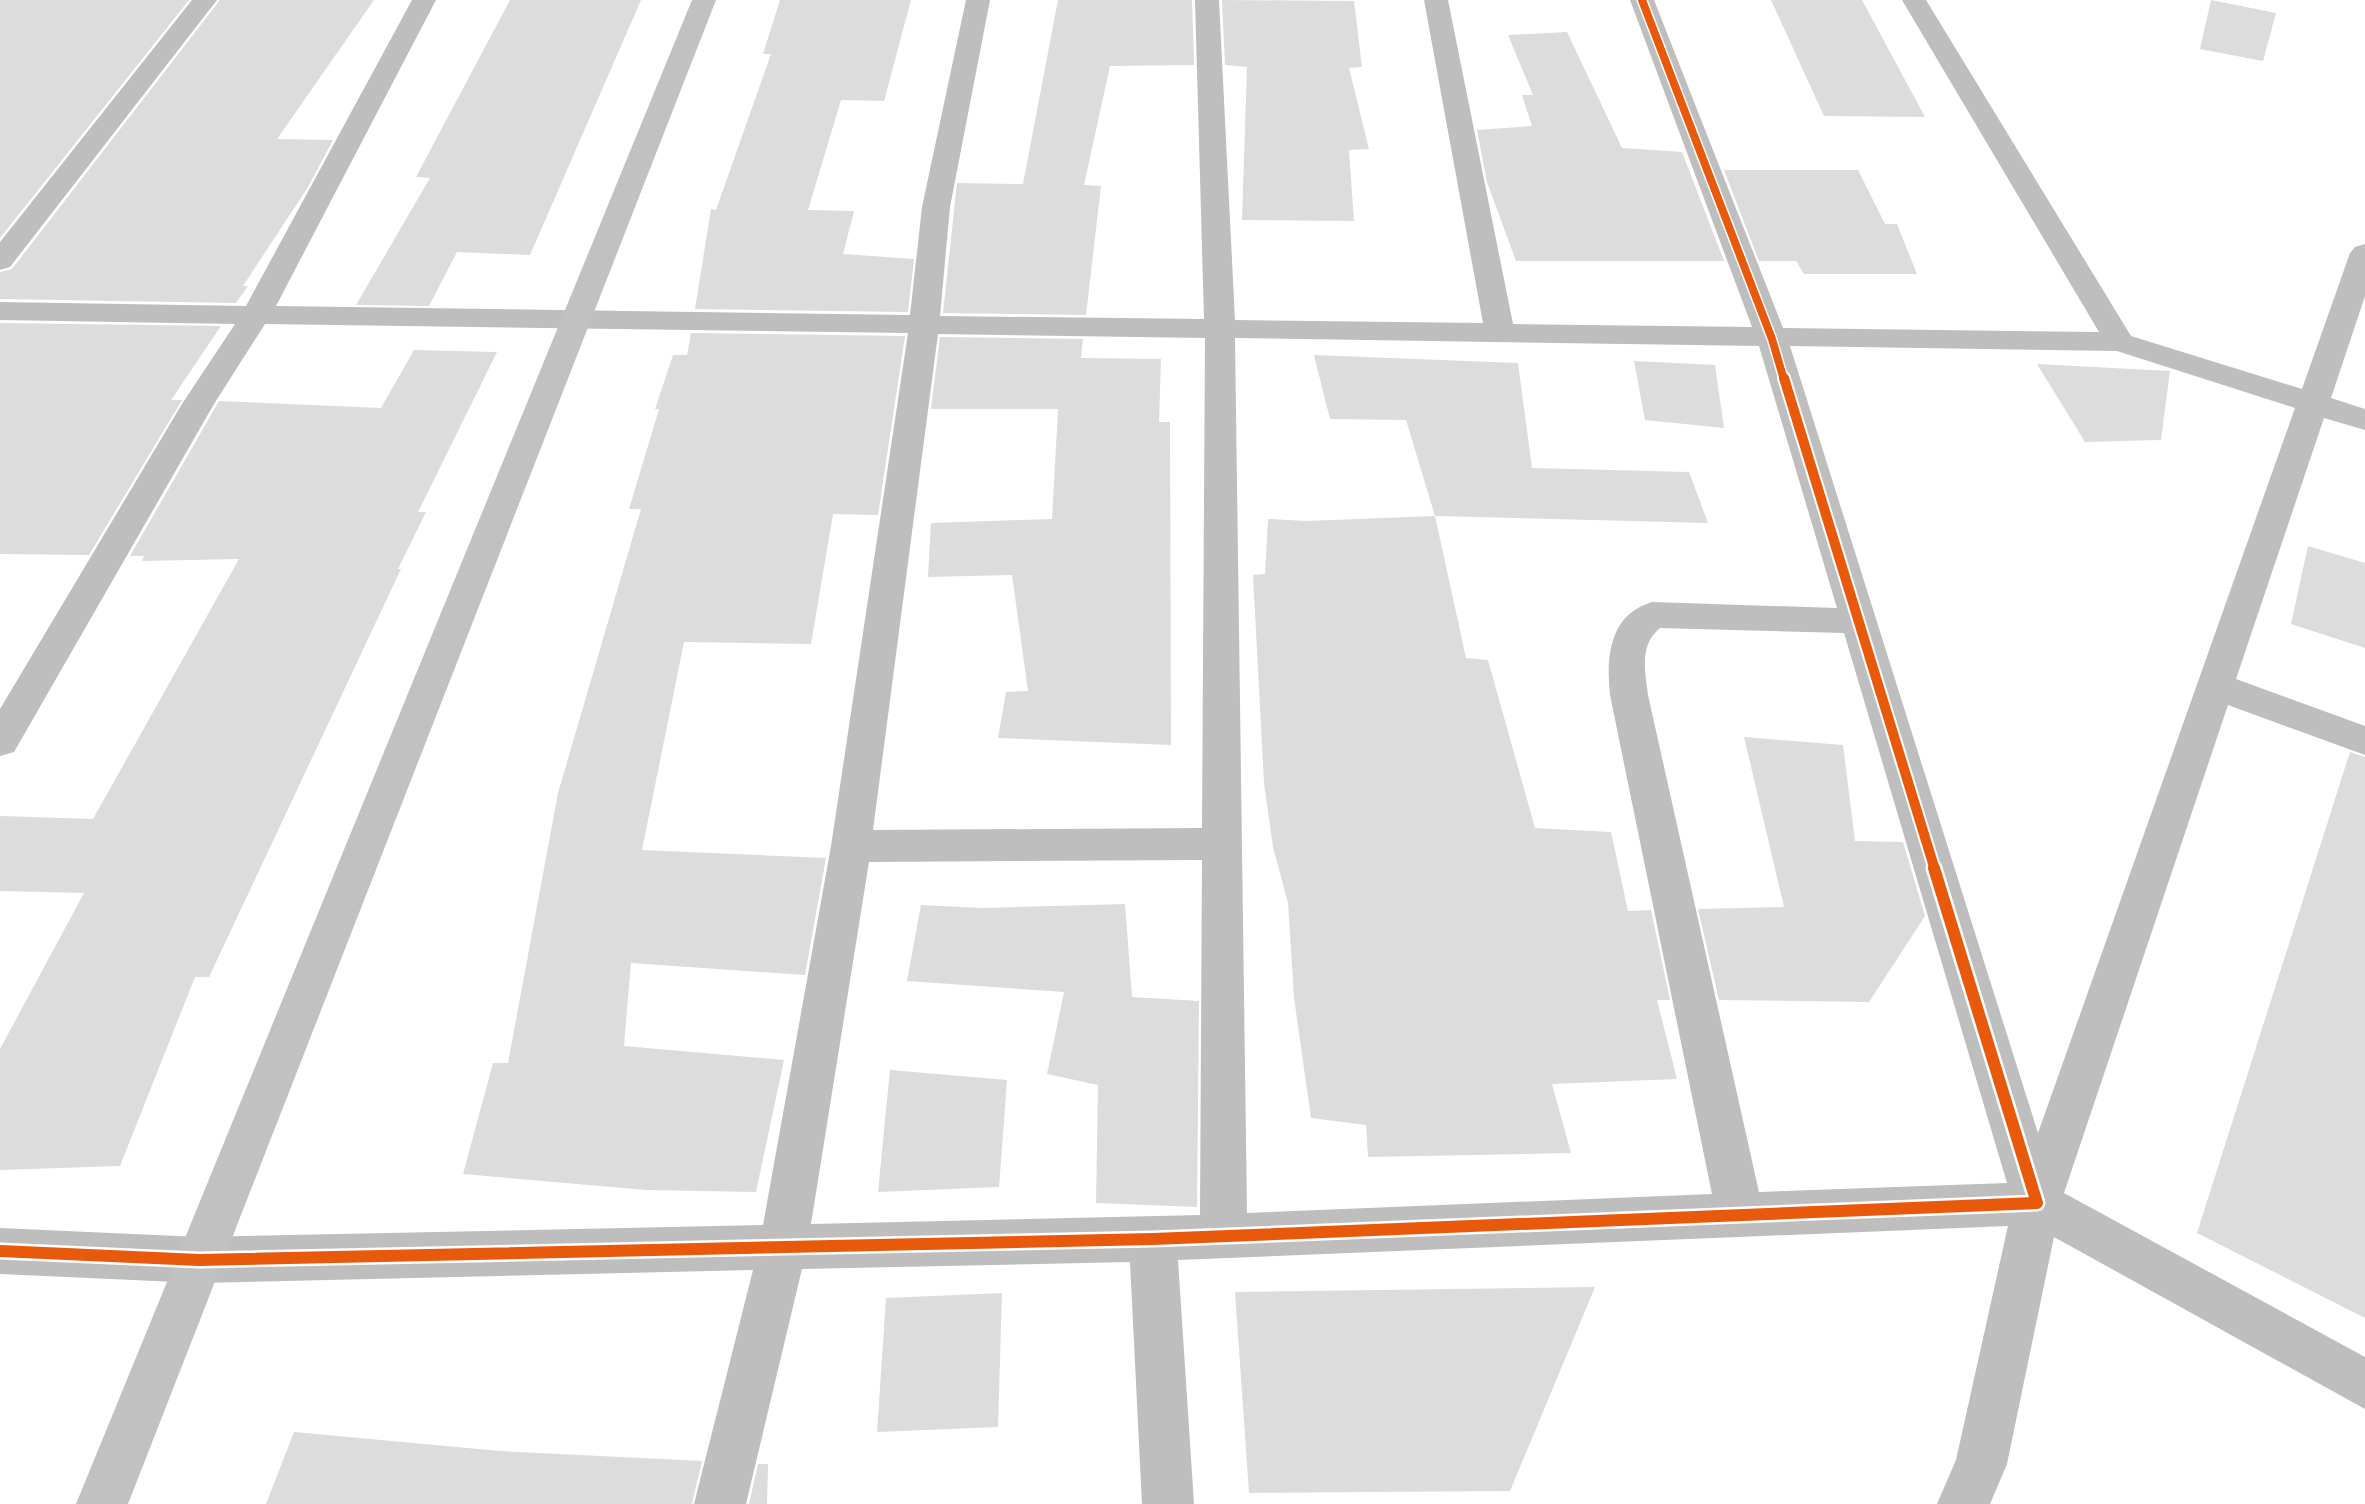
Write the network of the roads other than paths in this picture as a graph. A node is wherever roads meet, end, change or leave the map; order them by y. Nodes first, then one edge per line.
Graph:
1 (205, 0) edge
2 (424, 0) edge
3 (704, 0) edge
4 (978, 0) edge
5 (1208, 0) edge
6 (1436, 0) edge
7 (1642, 0) edge
8 (1913, 0) edge
9 (2365, 253) edge
10 (0, 261) edge
11 (2358, 291) edge
12 (0, 311) edge
13 (256, 315) junction
14 (577, 319) junction
15 (924, 325) junction
16 (1220, 330) junction
17 (1500, 334) junction
18 (1772, 339) junction
19 (2120, 342) junction
20 (2313, 403) junction
21 (2365, 420) edge
22 (1859, 621) junction
23 (2215, 686) junction
24 (2365, 741) edge
25 (0, 742) edge
26 (1222, 844) junction
27 (851, 846) junction
28 (2037, 1203) junction
29 (1740, 1214) junction
30 (1224, 1237) junction
31 (1153, 1239) junction
32 (783, 1247) junction
33 (0, 1251) edge
34 (200, 1260) junction
35 (2365, 1384) edge
36 (102, 1504) edge
37 (720, 1504) edge
38 (1168, 1504) edge
39 (1964, 1504) edge

1 - 10 street
2 - 13 street
3 - 14 street
4 - 15 street
5 - 16 street
6 - 17 street
7 - 18 street
8 - 19 street
9 - 11 street
11 - 20 street
12 - 13 street
13 - 14 street
13 - 25 street
14 - 15 street
14 - 34 street
15 - 16 street
15 - 27 street
16 - 17 street
16 - 26 street
17 - 18 street
18 - 19 street
18 - 22 street
19 - 20 street
20 - 21 street
20 - 23 street
22 - 28 street
22 - 29 street
23 - 24 street
23 - 28 street
26 - 27 street
26 - 30 street
27 - 32 street
28 - 29 street
28 - 35 street
28 - 39 street
29 - 30 street
30 - 31 street
31 - 32 street
31 - 38 street
32 - 34 street
32 - 37 street
33 - 34 street
34 - 36 street

